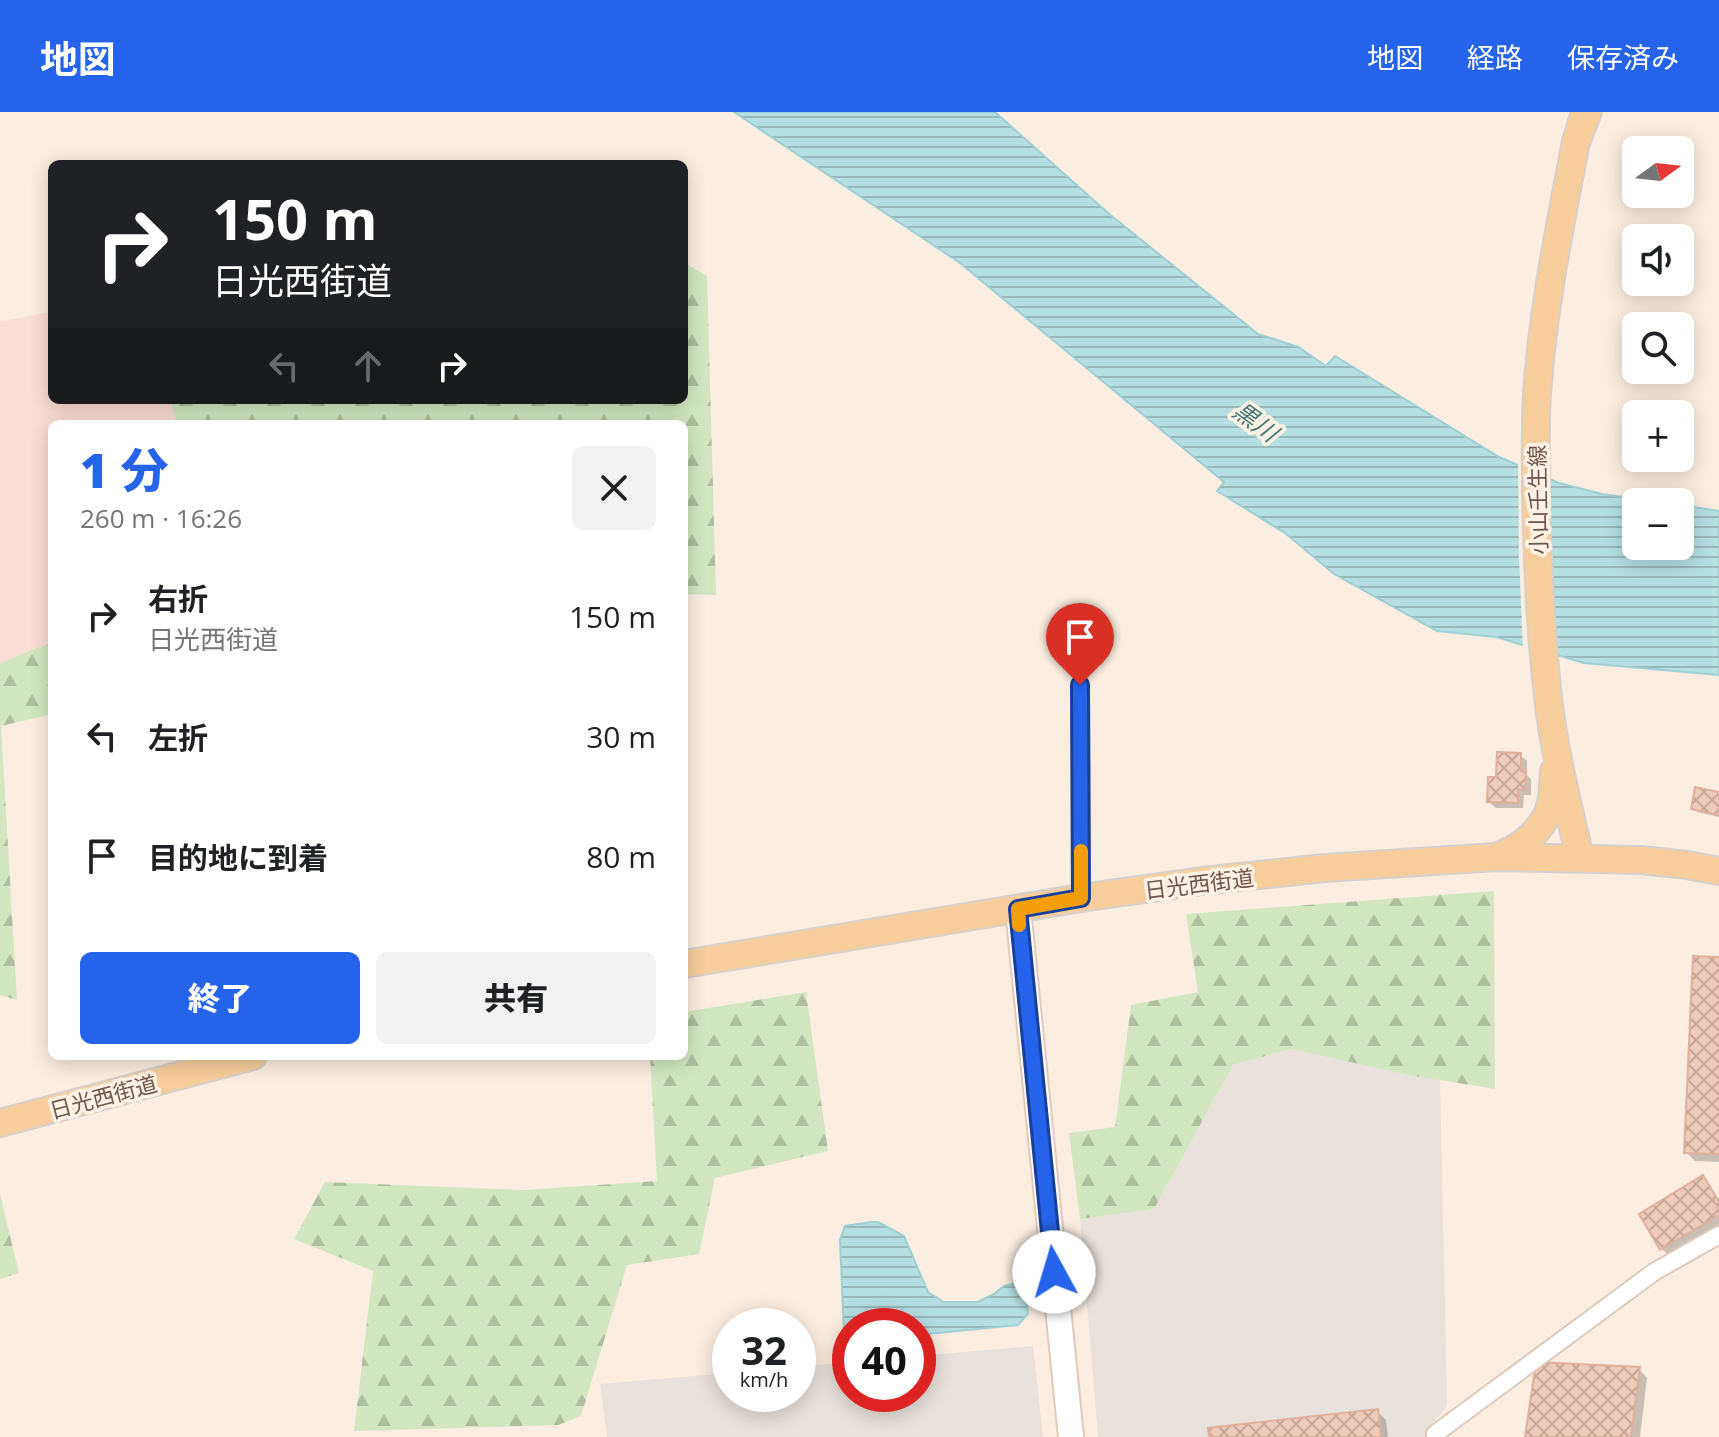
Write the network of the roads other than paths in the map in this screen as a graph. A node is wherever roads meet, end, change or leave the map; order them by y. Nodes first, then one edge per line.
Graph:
1 (1586, 112) edge
2 (1080, 685) dead end
3 (1556, 750) junction
4 (1496, 857) junction
5 (1580, 858) junction
6 (1719, 871) edge
7 (1081, 898) junction
8 (1018, 909) junction
9 (688, 963) edge
10 (238, 1060) edge
11 (0, 1123) edge
12 (1719, 1235) edge
13 (1071, 1437) edge
14 (1435, 1437) edge

1 - 3 main road, 小山壬生線
2 - 7 street
3 - 4 main road
3 - 5 main road, 小山壬生線
4 - 5 main road, 日光西街道
4 - 7 main road, 日光西街道
5 - 6 main road, 日光西街道
7 - 8 main road, 日光西街道
8 - 9 main road, 日光西街道
8 - 13 street
10 - 11 main road, 日光西街道
12 - 14 street

